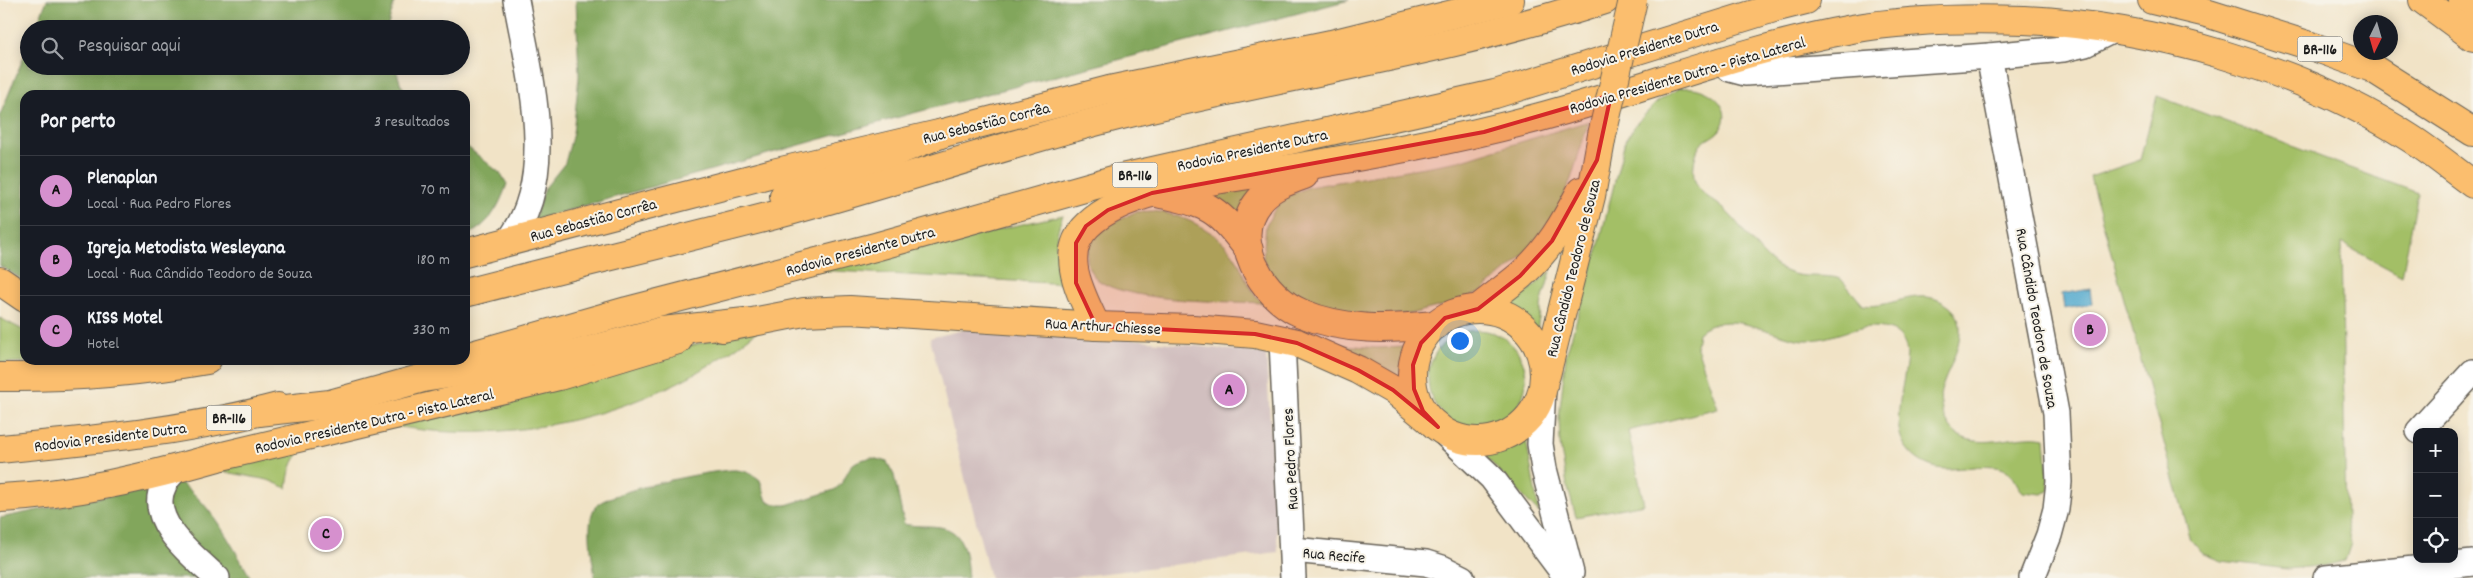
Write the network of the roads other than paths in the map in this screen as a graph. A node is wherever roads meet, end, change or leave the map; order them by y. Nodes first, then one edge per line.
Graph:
1 (516, 0) edge
2 (1510, 0) edge
3 (1605, 0) edge
4 (1633, 0) edge
5 (1806, 0) edge
6 (2152, 0) edge
7 (2423, 0) edge
8 (2463, 0) edge
9 (2473, 7) edge
10 (2115, 29) junction
11 (2473, 36) edge
12 (1989, 56) junction
13 (1721, 60) junction
14 (2473, 132) edge
15 (943, 133) junction
16 (1599, 148) junction
17 (1348, 160) junction
18 (2473, 184) edge
19 (1152, 193) junction
20 (508, 242) junction
21 (1249, 250) junction
22 (470, 252) edge
23 (565, 266) junction
24 (0, 281) edge
25 (470, 292) edge
26 (20, 295) edge
27 (1478, 309) junction
28 (745, 322) junction
29 (1436, 325) junction
30 (1096, 326) junction
31 (1282, 341) junction
32 (470, 356) edge
33 (165, 365) edge
34 (434, 365) edge
35 (2473, 372) edge
36 (0, 377) edge
37 (1543, 387) junction
38 (259, 412) junction
39 (1438, 427) junction
40 (2421, 428) edge
41 (0, 449) edge
42 (176, 469) junction
43 (0, 498) edge
44 (1293, 550) junction
45 (2473, 563) edge
46 (217, 578) edge
47 (1293, 578) edge
48 (1462, 578) edge
49 (1567, 578) edge
50 (1572, 578) edge
51 (2032, 578) edge
52 (2326, 578) edge

1 - 20 street
2 - 15 main road, Rua Sebastião Corrêa
3 - 23 main road
4 - 16 main road, bridge
5 - 32 main road, Rodovia Presidente Dutra / BR-116
6 - 14 main road, BR-116
7 - 11 main road
8 - 9 main road
10 - 12 street
10 - 13 main road, Rodovia Presidente Dutra - Pista Lateral
10 - 18 main road, Rodovia Presidente Dutra - Pista Lateral
12 - 13 street
12 - 51 street, Rua Cândido Teodoro de Souza
13 - 17 main road, Rodovia Presidente Dutra - Pista Lateral
15 - 20 main road, Rua Sebastião Corrêa
15 - 23 main road
16 - 27 main road, Rua Cândido Teodoro de Souza
16 - 37 main road, Rua Cândido Teodoro de Souza
17 - 19 main road
17 - 21 main road
19 - 21 main road
19 - 30 main road
20 - 22 main road, Rua Sebastião Corrêa
21 - 29 main road
23 - 25 main road
24 - 26 main road
27 - 29 main road
27 - 37 main road
28 - 30 main road, Rua Arthur Chiesse
28 - 38 main road
28 - 42 main road, Rodovia Presidente Dutra - Pista Lateral
29 - 39 main road
30 - 31 main road, Rua Arthur Chiesse
31 - 39 main road, Rua Arthur Chiesse
31 - 44 street, Rua Pedro Flores
33 - 36 main road
34 - 38 main road, Rodovia Presidente Dutra / BR-116
35 - 40 street
37 - 39 main road
37 - 50 street
38 - 41 main road, Rodovia Presidente Dutra / BR-116
39 - 49 street
42 - 43 main road, Rodovia Presidente Dutra - Pista Lateral
42 - 46 street
44 - 47 street, Rua Pedro Flores
44 - 48 street, Rua Recife
45 - 52 street

